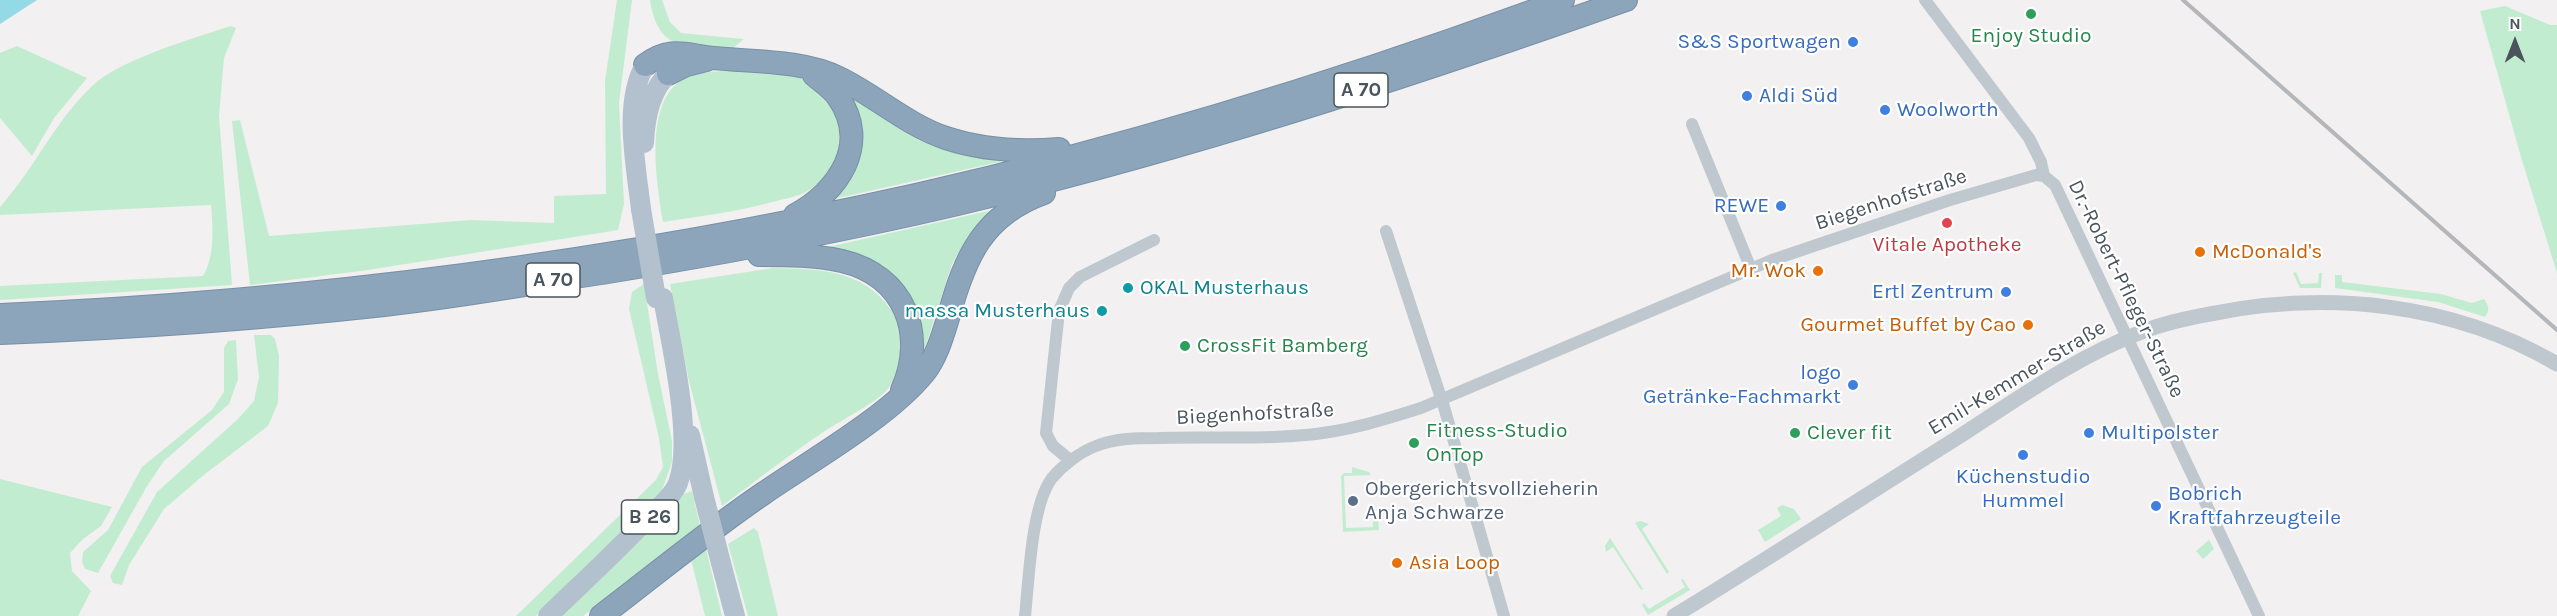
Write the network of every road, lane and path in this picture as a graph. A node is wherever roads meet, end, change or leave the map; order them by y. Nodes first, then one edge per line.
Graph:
1 (1563, 0) edge
2 (1626, 0) edge
3 (1925, 0) edge
4 (714, 58) junction
5 (645, 65) joint
6 (806, 69) junction
7 (668, 74) joint
8 (1692, 124) dead end
9 (1116, 154) junction
10 (2044, 176) junction
11 (644, 209) junction
12 (783, 222) junction
13 (1386, 231) dead end
14 (1154, 240) dead end
15 (721, 254) junction
16 (1751, 269) junction
17 (0, 315) edge
18 (0, 333) edge
19 (2129, 337) junction
20 (2557, 364) edge
21 (679, 387) junction
22 (899, 397) junction
23 (1442, 399) junction
24 (1071, 460) junction
25 (548, 616) edge
26 (601, 616) edge
27 (735, 616) edge
28 (1025, 616) edge
29 (1504, 616) edge
30 (1674, 616) edge
31 (2259, 616) edge

1 - 9 highway, A 70
2 - 9 highway, A 70
3 - 10 street, Dr.-Robert-Pfleger-Straße
4 - 5 highway
4 - 6 highway
4 - 7 highway
5 - 11 main road, B 26
6 - 9 highway
6 - 12 highway
7 - 11 main road, B 26
8 - 16 street
9 - 12 highway, A 70
9 - 15 highway, A 70
9 - 22 highway
10 - 16 street, Biegenhofstraße
10 - 19 street, Dr.-Robert-Pfleger-Straße
11 - 21 main road, B 26
12 - 17 highway, A 70
13 - 23 street
14 - 24 street
15 - 18 highway, A 70
15 - 22 highway
16 - 23 street, Biegenhofstraße
19 - 20 street, Emil-Kemmer-Straße
19 - 30 street, Emil-Kemmer-Straße
19 - 31 street, Dr.-Robert-Pfleger-Straße
21 - 25 main road, B 26
21 - 27 main road, B 26, bridge
22 - 26 highway
23 - 24 street, Biegenhofstraße
23 - 29 street
24 - 28 street, Biegenhofstraße

